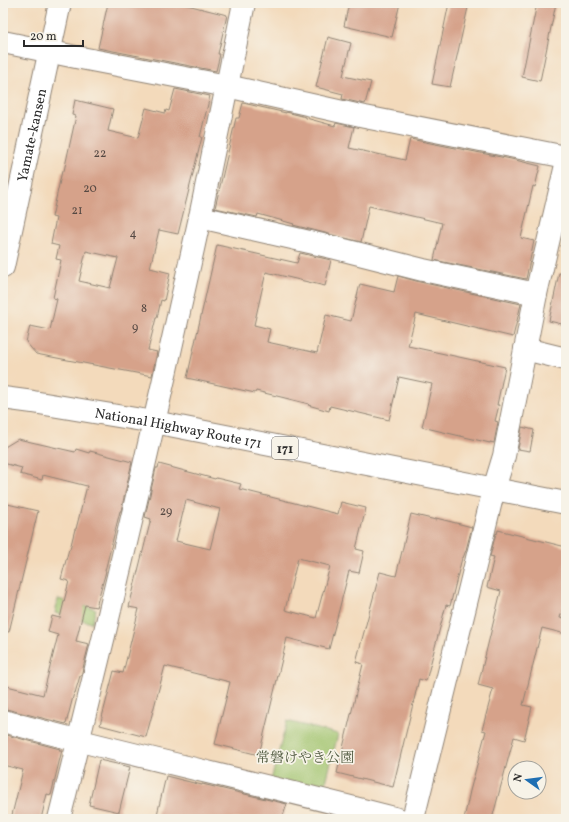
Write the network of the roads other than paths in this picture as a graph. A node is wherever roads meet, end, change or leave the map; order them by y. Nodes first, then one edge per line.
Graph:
1 (60, 3) edge
2 (244, 3) edge
3 (3, 42) edge
4 (50, 51) junction
5 (227, 86) junction
6 (566, 157) edge
7 (566, 165) edge
8 (200, 217) junction
9 (3, 267) edge
10 (536, 294) junction
11 (525, 349) junction
12 (566, 359) edge
13 (3, 398) edge
14 (154, 422) junction
15 (494, 489) junction
16 (566, 503) edge
17 (3, 721) edge
18 (78, 741) junction
19 (59, 819) edge
20 (398, 819) edge
21 (413, 819) edge

1 - 4 main road, Yamate-kansen
2 - 5 main road
3 - 4 main road
4 - 5 main road
4 - 9 main road, Yamate-kansen
5 - 6 main road
5 - 8 main road
7 - 10 main road
8 - 10 main road
8 - 14 main road
10 - 11 main road
11 - 12 main road
11 - 15 main road
13 - 14 main road, National Highway Route 171 / 171
14 - 15 main road, National Highway Route 171 / 171
14 - 18 main road
15 - 16 main road, National Highway Route 171 / 171
15 - 21 main road
17 - 18 main road
18 - 19 main road
18 - 20 main road

